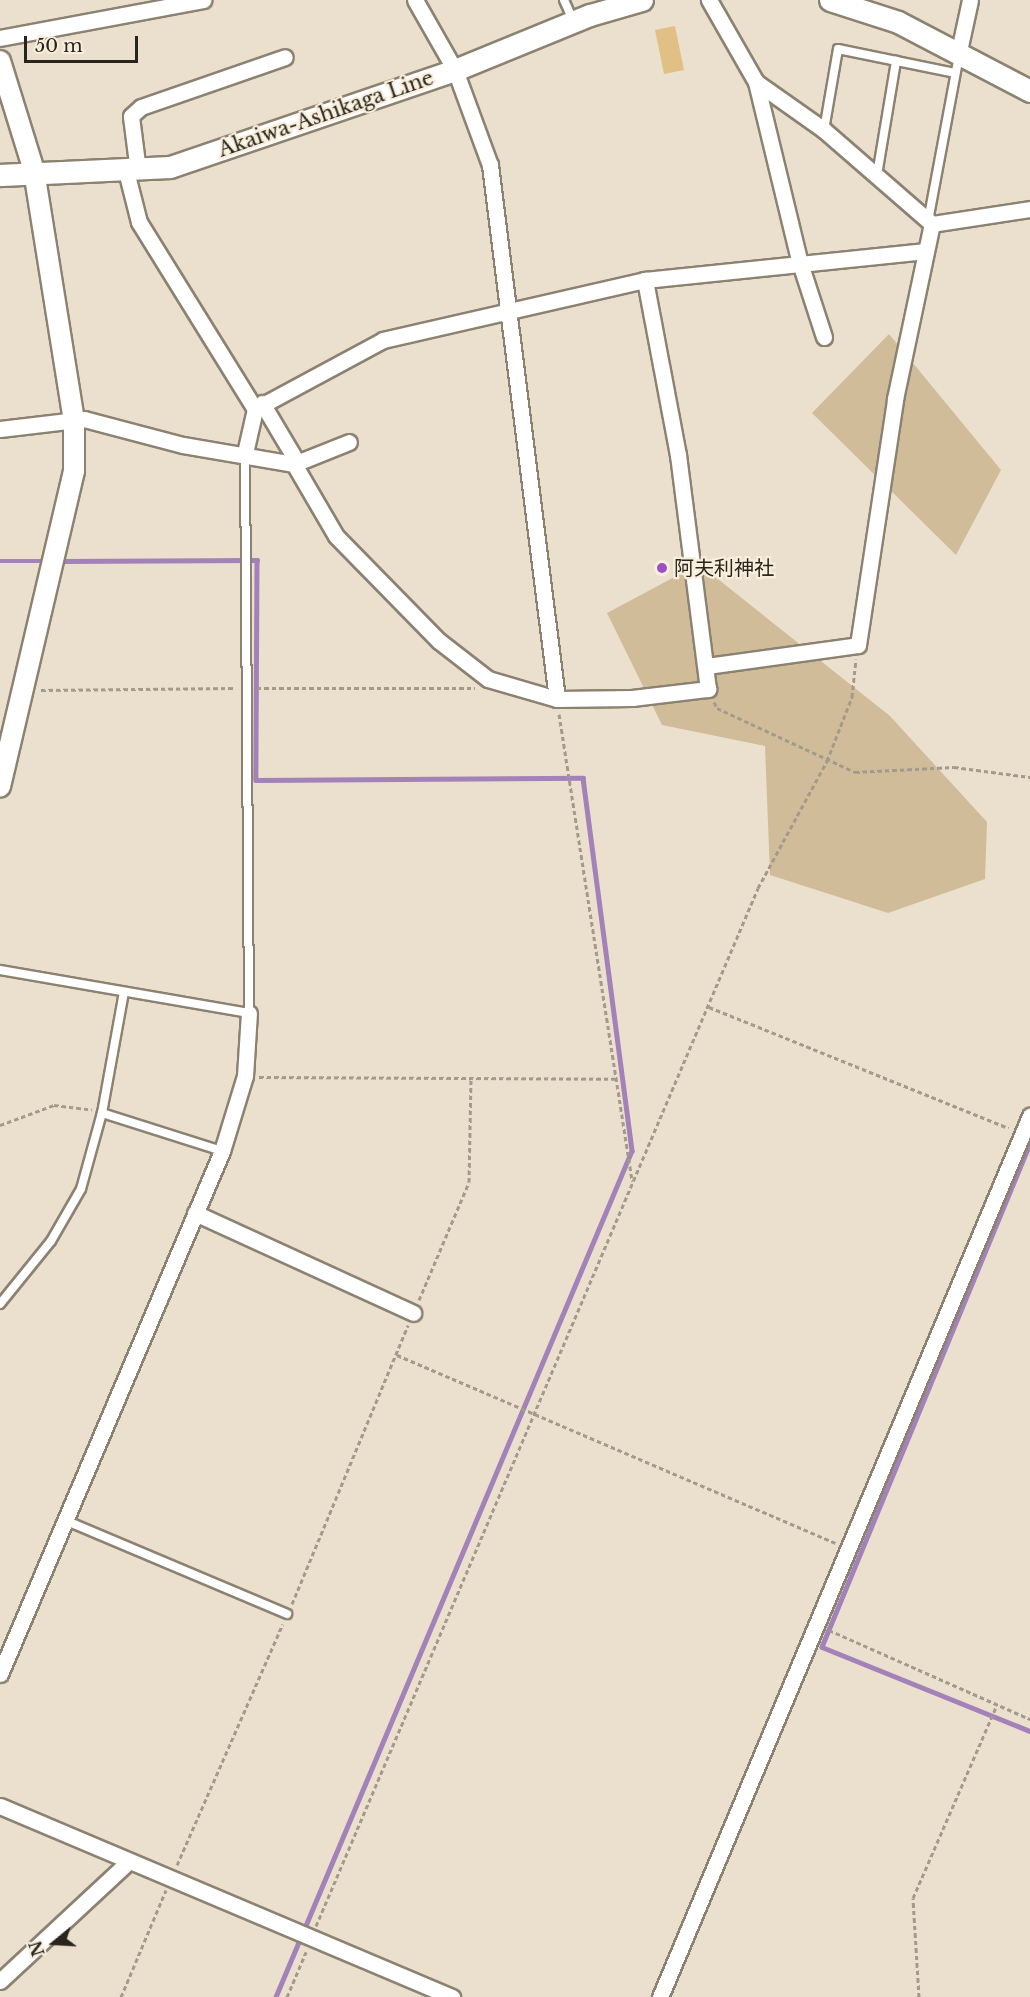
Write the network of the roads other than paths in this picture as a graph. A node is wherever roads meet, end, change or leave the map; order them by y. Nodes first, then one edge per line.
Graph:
1 (203, 0) edge
2 (414, 0) edge
3 (564, 0) edge
4 (642, 0) edge
5 (710, 0) edge
6 (830, 0) edge
7 (970, 0) edge
8 (148, 7) edge
9 (574, 22) junction
10 (0, 38) edge
11 (959, 51) junction
12 (285, 57) dead end
13 (896, 61) junction
14 (0, 62) edge
15 (455, 70) junction
16 (955, 73) junction
17 (756, 82) junction
18 (1030, 91) edge
19 (824, 130) junction
20 (34, 171) junction
21 (132, 171) junction
22 (877, 175) junction
23 (0, 176) edge
24 (1030, 209) edge
25 (930, 220) junction
26 (926, 251) junction
27 (799, 260) junction
28 (645, 280) junction
29 (508, 308) junction
30 (825, 337) dead end
31 (258, 406) junction
32 (74, 420) junction
33 (0, 429) edge
34 (349, 442) dead end
35 (245, 453) junction
36 (295, 463) junction
37 (707, 666) junction
38 (557, 699) junction
39 (0, 786) edge
40 (0, 970) edge
41 (124, 992) junction
42 (249, 1012) junction
43 (102, 1113) junction
44 (1030, 1116) edge
45 (222, 1150) junction
46 (195, 1213) junction
47 (0, 1304) edge
48 (413, 1313) road end
49 (67, 1521) junction
50 (287, 1614) road end
51 (0, 1674) edge
52 (0, 1806) edge
53 (129, 1861) junction
54 (0, 1981) edge
55 (452, 1997) edge
56 (660, 1997) edge

1 - 8 street
2 - 15 street
3 - 9 lane
4 - 9 main road, Akaiwa-Ashikaga Line
5 - 17 street
6 - 11 main road
7 - 11 street
8 - 10 street
9 - 15 main road, Akaiwa-Ashikaga Line
11 - 16 lane
11 - 18 main road
12 - 21 street
13 - 16 lane
13 - 19 lane
13 - 22 lane
14 - 20 street
15 - 21 main road, Akaiwa-Ashikaga Line
15 - 29 street
16 - 25 lane
17 - 19 street
17 - 27 street
19 - 22 street
20 - 21 main road, Akaiwa-Ashikaga Line
20 - 23 main road, Akaiwa-Ashikaga Line
20 - 32 street
21 - 31 street
22 - 25 street
24 - 25 street
25 - 26 street
26 - 27 street
26 - 37 street
27 - 28 street
27 - 30 street
28 - 29 street
28 - 37 street
29 - 31 street
29 - 38 street
31 - 35 street
31 - 36 street
32 - 33 street
32 - 35 street
32 - 39 street
34 - 36 street
35 - 36 street
35 - 42 lane
36 - 38 street
37 - 38 street
40 - 41 lane
41 - 42 lane
41 - 43 lane
42 - 45 street
43 - 45 lane
43 - 47 lane
44 - 56 street
45 - 46 street
46 - 48 street
46 - 49 street
49 - 50 lane
49 - 51 street
52 - 53 street
53 - 54 street
53 - 55 street

